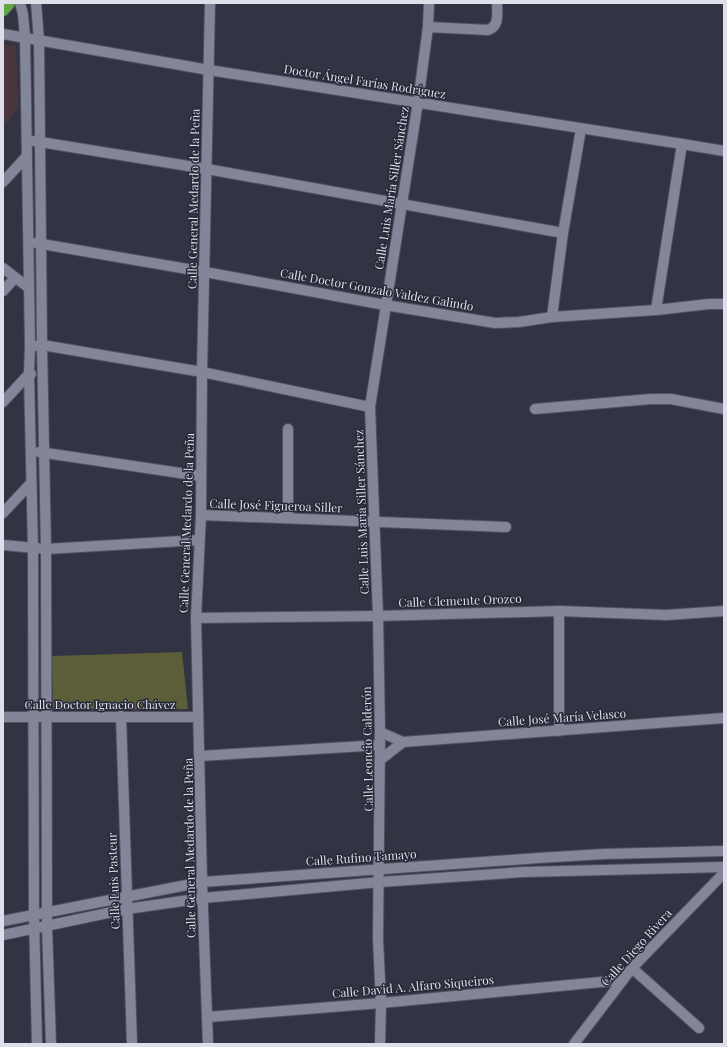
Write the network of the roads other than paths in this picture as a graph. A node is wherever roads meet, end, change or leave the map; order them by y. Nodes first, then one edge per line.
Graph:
1 (9, 3) edge
2 (20, 3) edge
3 (36, 3) edge
4 (210, 3) edge
5 (429, 3) edge
6 (497, 3) edge
7 (3, 10) edge
8 (428, 27) junction
9 (3, 34) edge
10 (25, 37) junction
11 (39, 40) junction
12 (209, 70) junction
13 (418, 102) junction
14 (581, 129) junction
15 (26, 141) junction
16 (40, 141) junction
17 (682, 144) junction
18 (724, 152) edge
19 (26, 157) junction
20 (207, 169) junction
21 (3, 182) edge
22 (402, 203) junction
23 (563, 233) junction
24 (28, 242) junction
25 (41, 244) junction
26 (3, 268) edge
27 (205, 272) junction
28 (15, 278) junction
29 (29, 288) junction
30 (3, 291) edge
31 (724, 304) edge
32 (385, 305) junction
33 (656, 310) junction
34 (552, 317) junction
35 (30, 346) junction
36 (42, 346) junction
37 (202, 372) junction
38 (29, 374) junction
39 (43, 375) junction
40 (3, 402) edge
41 (370, 407) junction
42 (536, 408) dead end
43 (724, 409) edge
44 (288, 429) dead end
45 (32, 452) junction
46 (45, 452) junction
47 (200, 476) junction
48 (31, 483) junction
49 (3, 513) edge
50 (201, 515) junction
51 (288, 518) junction
52 (374, 521) junction
53 (506, 526) dead end
54 (199, 540) junction
55 (3, 545) edge
56 (33, 548) junction
57 (46, 549) junction
58 (559, 611) junction
59 (724, 611) edge
60 (378, 616) junction
61 (196, 618) junction
62 (121, 716) junction
63 (3, 717) edge
64 (33, 717) junction
65 (47, 717) junction
66 (198, 717) junction
67 (724, 718) edge
68 (560, 730) junction
69 (380, 732) junction
70 (403, 742) junction
71 (380, 745) junction
72 (200, 756) junction
73 (380, 760) junction
74 (724, 851) edge
75 (724, 867) edge
76 (380, 868) junction
77 (724, 873) edge
78 (202, 882) junction
79 (380, 882) junction
80 (126, 896) junction
81 (203, 898) junction
82 (128, 909) junction
83 (47, 912) junction
84 (34, 915) junction
85 (3, 921) edge
86 (47, 927) junction
87 (35, 929) junction
88 (3, 935) edge
89 (632, 968) junction
90 (622, 980) junction
91 (381, 1003) junction
92 (208, 1017) junction
93 (699, 1028) dead end
94 (37, 1044) edge
95 (51, 1044) edge
96 (132, 1044) edge
97 (208, 1044) edge
98 (380, 1044) edge
99 (574, 1044) edge

1 - 7 highway
2 - 10 street
3 - 11 street
4 - 12 street, Calle General Medardo de la Peña
5 - 8 street, Calle Luis María Siller Sánchez
6 - 8 street
8 - 13 street, Calle Luis María Siller Sánchez
9 - 10 street, Doctor Ángel Farías Rodríguez
10 - 11 street, Doctor Ángel Farías Rodríguez
10 - 15 street
11 - 12 street, Doctor Ángel Farías Rodríguez
11 - 16 street
12 - 13 street, Doctor Ángel Farías Rodríguez
12 - 20 street, Calle General Medardo de la Peña
13 - 14 street, Doctor Ángel Farías Rodríguez
13 - 22 street, Calle Luis María Siller Sánchez
14 - 17 street, Doctor Ángel Farías Rodríguez
14 - 23 street
15 - 16 street
15 - 19 street
16 - 20 street
16 - 25 street
17 - 18 street, Doctor Ángel Farías Rodríguez
17 - 33 street
19 - 21 street
19 - 24 street
20 - 22 street
20 - 27 street, Calle General Medardo de la Peña
22 - 23 street
22 - 32 street, Calle Luis María Siller Sánchez
23 - 34 street
24 - 25 street, Calle Doctor Gonzalo Valdez Galindo
24 - 29 street
25 - 27 street, Calle Doctor Gonzalo Valdez Galindo
25 - 36 street
26 - 28 street
27 - 32 street, Calle Doctor Gonzalo Valdez Galindo
27 - 37 street, Calle General Medardo de la Peña
28 - 29 street
28 - 30 street
29 - 35 street
31 - 33 street, Calle Doctor Gonzalo Valdez Galindo
32 - 34 street, Calle Doctor Gonzalo Valdez Galindo
32 - 41 street, Calle Luis María Siller Sánchez
33 - 34 street, Calle Doctor Gonzalo Valdez Galindo
35 - 36 street
35 - 38 street
36 - 37 street
36 - 39 street
37 - 41 street
37 - 47 street, Calle General Medardo de la Peña
38 - 39 street
38 - 40 street
38 - 45 street
39 - 46 street
41 - 52 street, Calle Luis María Siller Sánchez
42 - 43 street
44 - 51 street
45 - 46 street
45 - 48 street
46 - 47 street
46 - 57 street
47 - 50 street, Calle General Medardo de la Peña
48 - 49 street
48 - 56 street
50 - 51 street, Calle José Figueroa Siller
50 - 54 street, Calle General Medardo de la Peña
51 - 52 street, Calle José Figueroa Siller
52 - 53 street, Calle José Figueroa Siller
52 - 60 street, Calle Luis María Siller Sánchez
54 - 57 street
54 - 61 street, Calle General Medardo de la Peña
55 - 56 street
56 - 57 street
56 - 64 street
57 - 65 street
58 - 59 street, Calle Clemente Orozco
58 - 60 street, Calle Clemente Orozco
58 - 68 street
60 - 61 street, Calle Clemente Orozco
60 - 69 street, Calle Leoncio Calderón
61 - 66 street, Calle General Medardo de la Peña
62 - 65 street, Calle Doctor Ignacio Chávez
62 - 66 street, Calle Doctor Ignacio Chávez
62 - 80 street, Calle Luis Pasteur
63 - 64 street, Calle Doctor Ignacio Chávez
64 - 65 street, Calle Doctor Ignacio Chávez
64 - 84 street
65 - 83 street
66 - 72 street, Calle General Medardo de la Peña
67 - 68 street, Calle José María Velasco
68 - 70 street, Calle José María Velasco
69 - 70 street, Calle José María Velasco
69 - 71 street, Calle Leoncio Calderón
70 - 73 street
71 - 72 street
71 - 73 street, Calle Leoncio Calderón
72 - 78 street, Calle General Medardo de la Peña
73 - 76 street, Calle Leoncio Calderón
74 - 76 street, Calle Rufino Tamayo
75 - 79 street
76 - 78 street, Calle Rufino Tamayo
76 - 79 street, Calle Leoncio Calderón
77 - 89 street, Calle Diego Rivera
78 - 80 street, Calle Rufino Tamayo
78 - 81 street, Calle General Medardo de la Peña
79 - 81 street
79 - 91 street, Calle Leoncio Calderón
80 - 82 street, Calle Luis Pasteur
80 - 83 street, Calle Rufino Tamayo
81 - 82 street
81 - 92 street, Calle General Medardo de la Peña
82 - 86 street
82 - 96 street, Calle Luis Pasteur
83 - 84 street, Calle Rufino Tamayo
83 - 86 street
84 - 85 street, Calle Rufino Tamayo
84 - 87 street
86 - 87 street
86 - 95 street
87 - 88 street
87 - 94 street
89 - 90 street, Calle Diego Rivera
89 - 93 street
90 - 91 street, Calle David A. Alfaro Siqueiros
90 - 99 street, Calle Diego Rivera
91 - 92 street, Calle David A. Alfaro Siqueiros
91 - 98 street, Calle Leoncio Calderón
92 - 97 street, Calle General Medardo de la Peña

